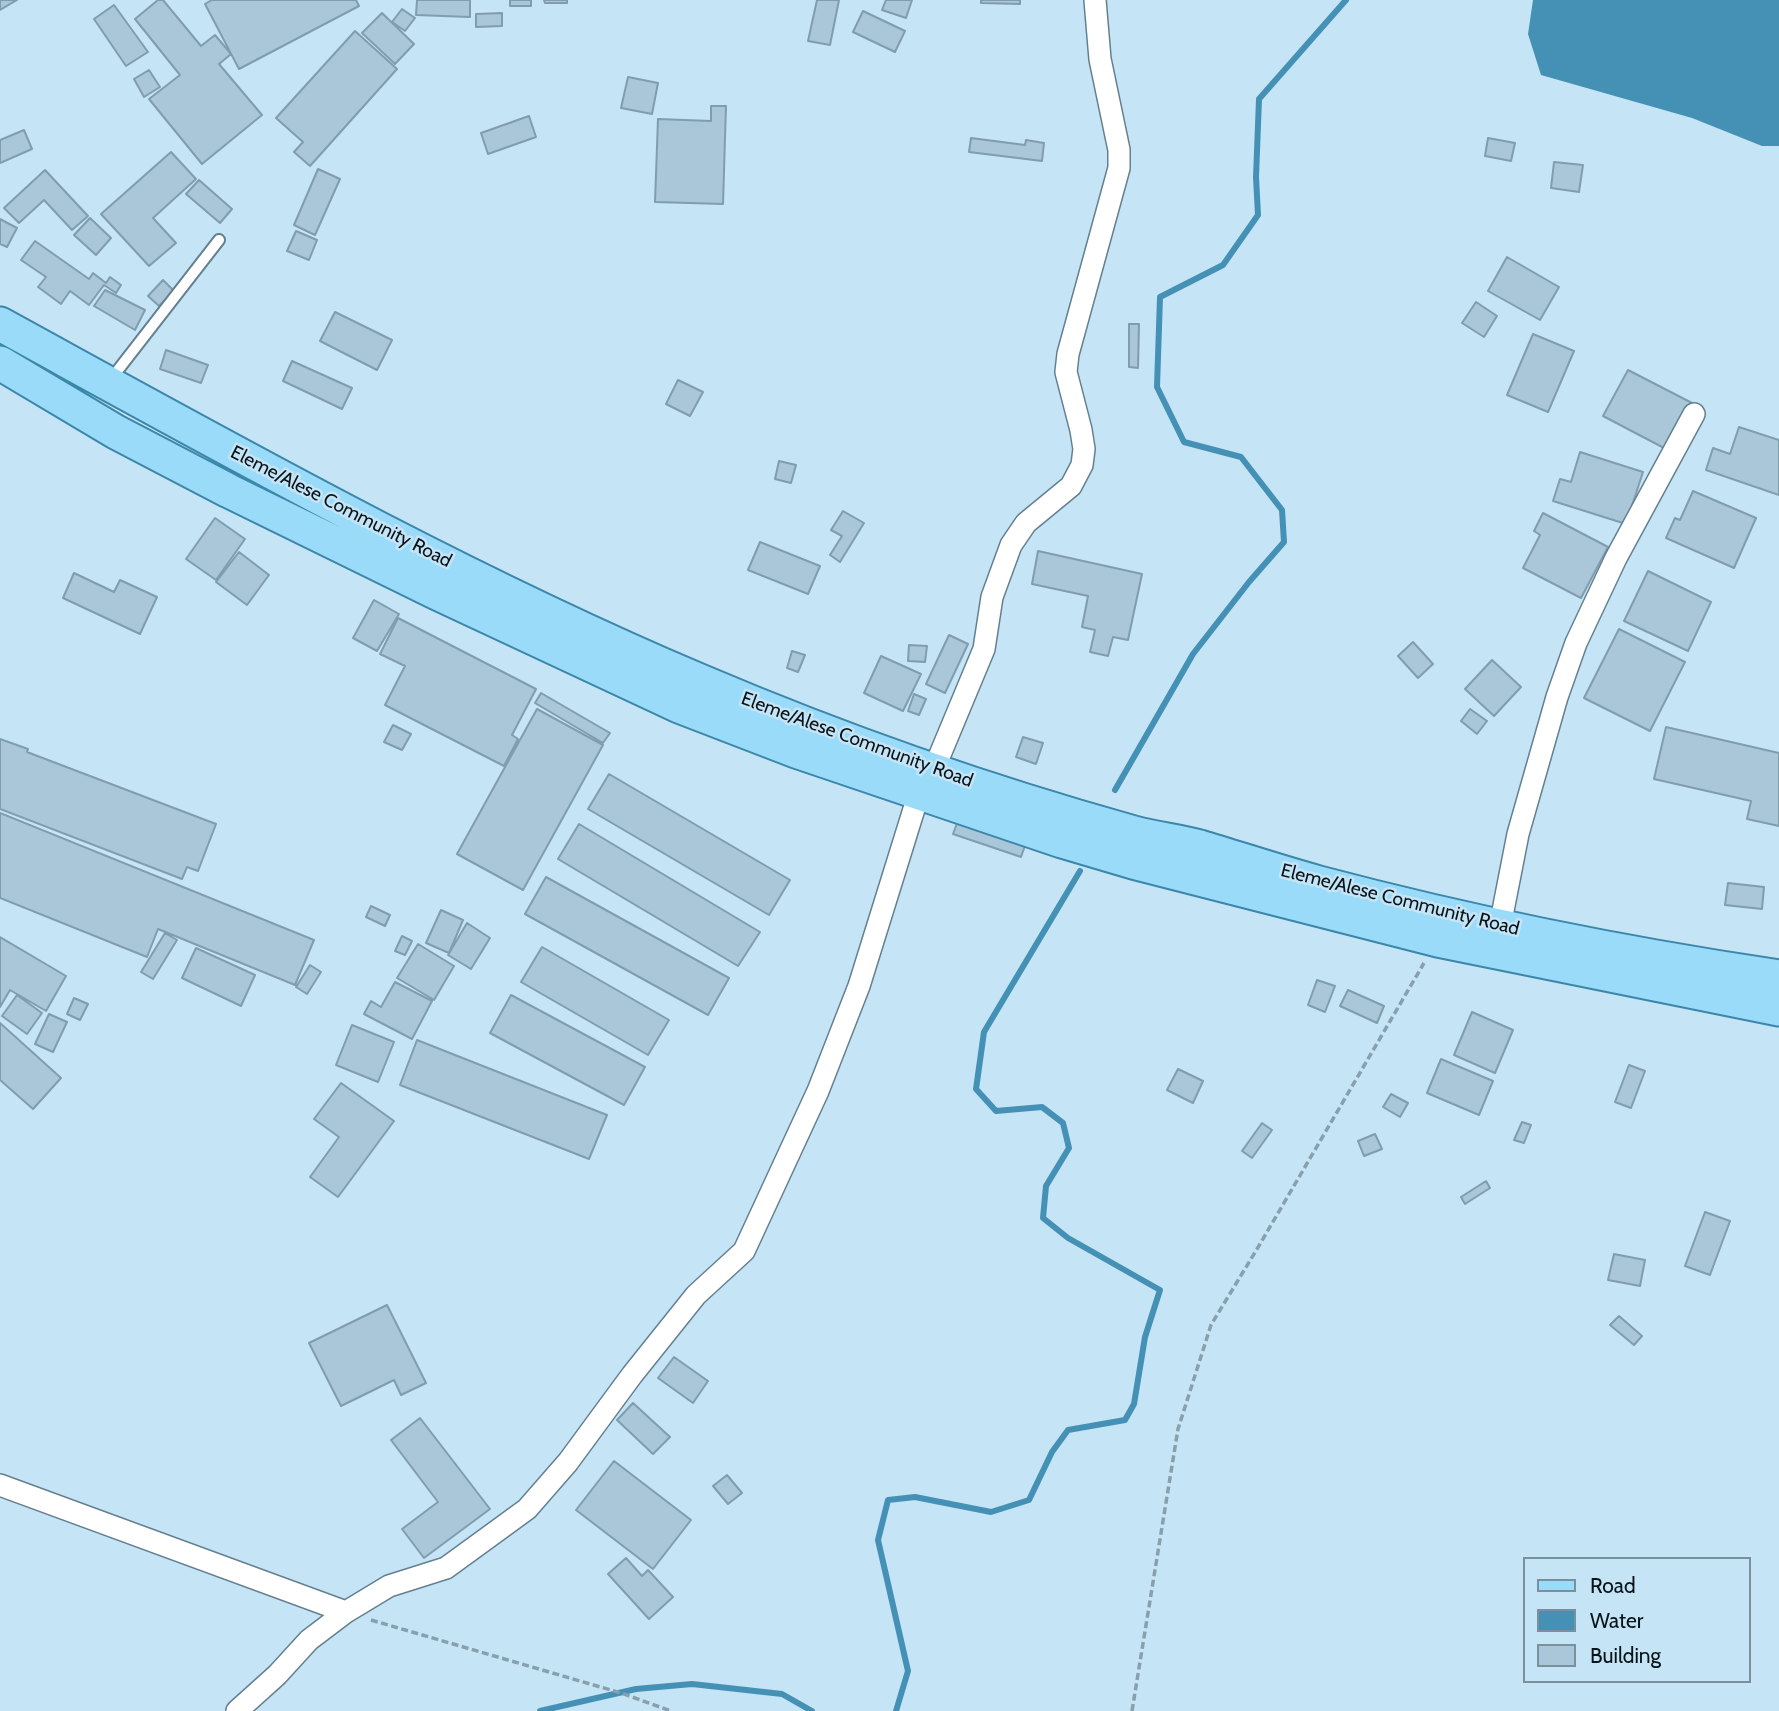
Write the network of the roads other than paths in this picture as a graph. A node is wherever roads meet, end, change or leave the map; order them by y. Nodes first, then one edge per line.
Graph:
1 (1095, 0) edge
2 (219, 240) dead end
3 (0, 324) edge
4 (0, 363) edge
5 (107, 384) junction
6 (1694, 414) dead end
7 (927, 781) junction
8 (1500, 926) junction
9 (1779, 977) edge
10 (1779, 1009) edge
11 (0, 1485) edge
12 (346, 1612) junction
13 (237, 1711) edge

1 - 7 street
2 - 5 lane
3 - 5 main road, Eleme/Alese Community Road
4 - 7 main road, Eleme/Alese Community Road
5 - 7 main road, Eleme/Alese Community Road
6 - 8 street
7 - 8 main road, Eleme/Alese Community Road
7 - 10 main road, Eleme/Alese Community Road
7 - 12 street
8 - 9 main road, Eleme/Alese Community Road
11 - 12 street
12 - 13 street

